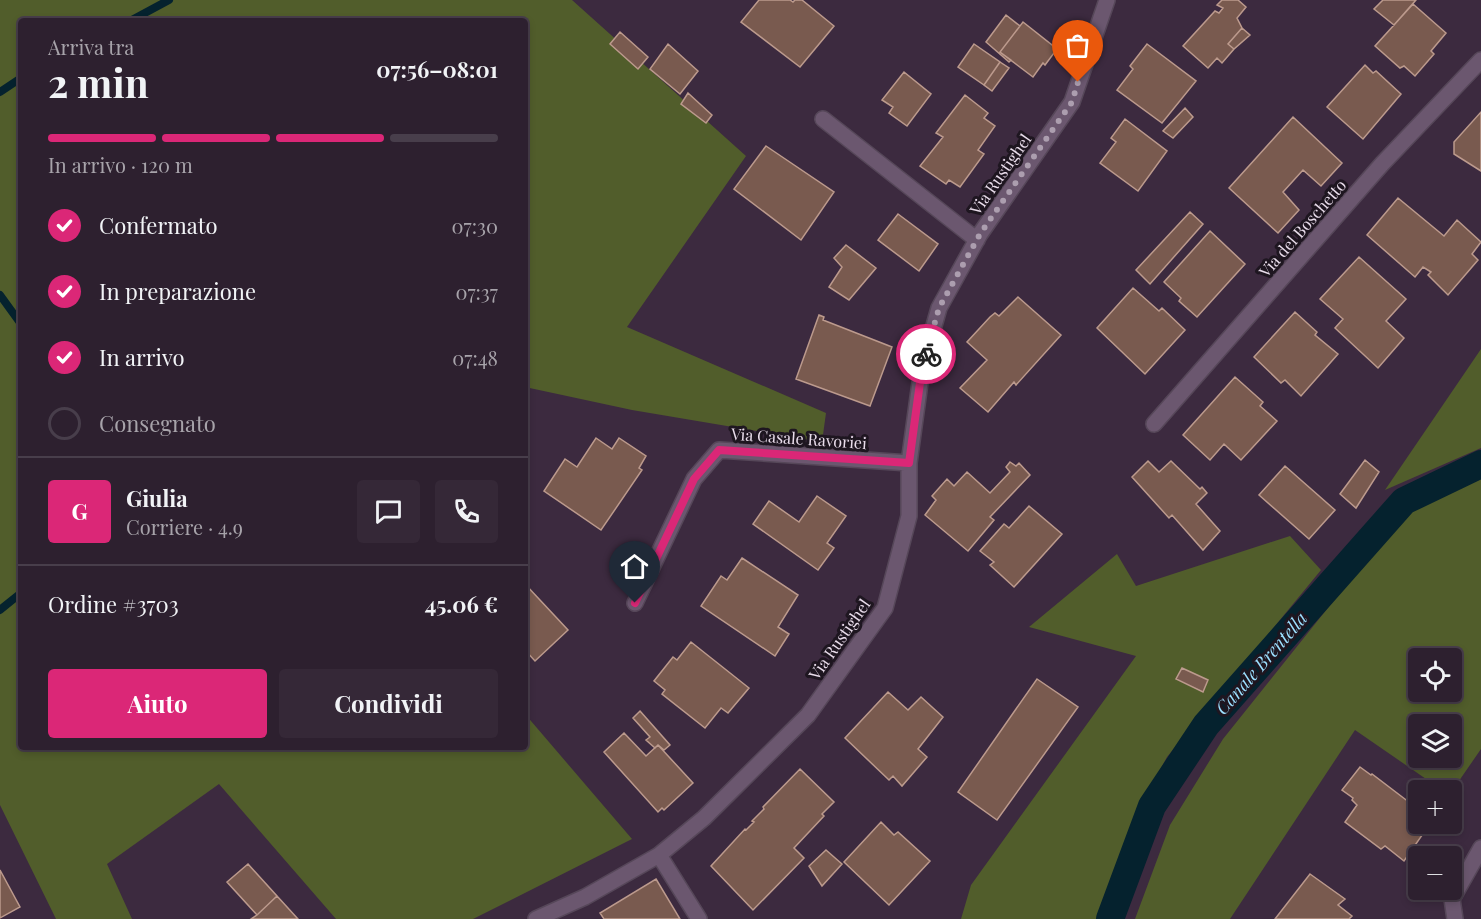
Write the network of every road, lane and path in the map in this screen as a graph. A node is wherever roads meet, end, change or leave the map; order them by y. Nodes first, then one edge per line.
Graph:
1 (1107, 0) edge
2 (1481, 60) edge
3 (824, 119) dead end
4 (977, 240) junction
5 (1154, 424) dead end
6 (909, 463) junction
7 (635, 603) dead end
8 (1481, 848) edge
9 (659, 855) junction
10 (536, 919) edge
11 (699, 919) edge
12 (1455, 919) edge

1 - 4 street, Via Rustighel
2 - 5 street, Via del Boschetto
3 - 4 street
4 - 6 street, Via Rustighel
6 - 7 street, Via Casale Ravoriei
6 - 9 street, Via Rustighel
8 - 12 street
9 - 10 street, Via Rustighel
9 - 11 street

